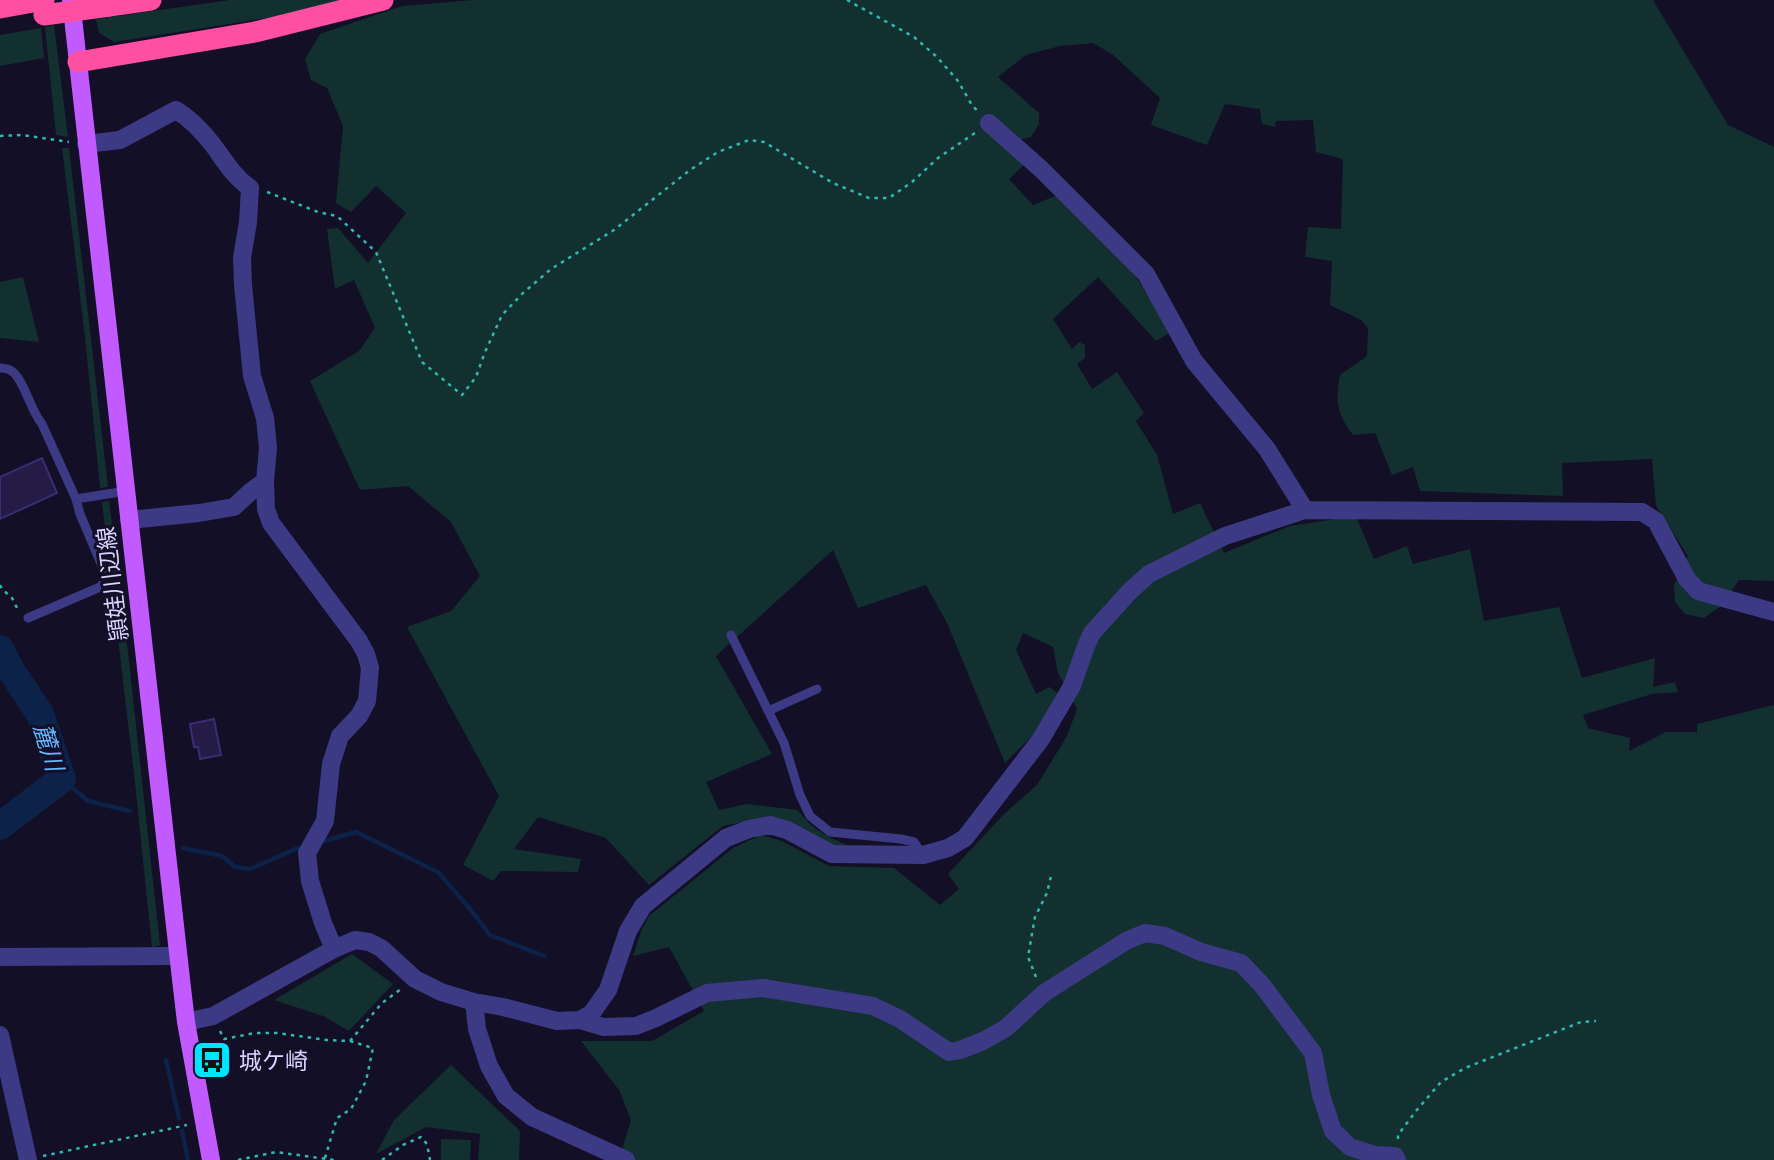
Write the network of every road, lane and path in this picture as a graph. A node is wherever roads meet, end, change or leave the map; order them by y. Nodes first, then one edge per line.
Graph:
1 (71, 0) edge
2 (151, 0) edge
3 (383, 0) edge
4 (847, 0) edge
5 (43, 5) edge
6 (0, 8) edge
7 (0, 22) edge
8 (78, 62) junction
9 (989, 123) junction
10 (0, 136) edge
11 (86, 144) junction
12 (250, 188) junction
13 (0, 368) edge
14 (265, 481) junction
15 (126, 491) junction
16 (76, 499) junction
17 (1305, 510) junction
18 (129, 520) junction
19 (0, 585) edge
20 (1774, 611) edge
21 (28, 618) joint
22 (731, 635) dead end
23 (817, 689) dead end
24 (768, 711) junction
25 (923, 855) junction
26 (1051, 876) dead end
27 (334, 949) junction
28 (178, 956) junction
29 (0, 957) edge
30 (415, 979) junction
31 (1044, 993) junction
32 (474, 1002) junction
33 (213, 1016) junction
34 (580, 1020) junction
35 (1596, 1021) dead end
36 (186, 1022) junction
37 (0, 1035) edge
38 (350, 1041) junction
39 (204, 1121) junction
40 (325, 1158) junction
41 (1396, 1158) edge
42 (28, 1159) edge
43 (211, 1160) edge
44 (238, 1160) edge
45 (334, 1160) edge
46 (383, 1160) edge
47 (429, 1160) edge
48 (626, 1160) edge

1 - 8 main road, 頴娃川辺線
2 - 5 highway, bridge
3 - 8 highway
4 - 9 path
5 - 6 highway
5 - 7 highway
8 - 11 main road, 頴娃川辺線
9 - 12 path
9 - 17 street
10 - 11 path
11 - 12 street
11 - 15 main road, 頴娃川辺線
12 - 14 street
13 - 16 lane
14 - 18 street
14 - 27 street
15 - 16 lane
15 - 18 main road, 頴娃川辺線
16 - 21 lane
17 - 20 street
17 - 25 street
18 - 28 main road, 頴娃川辺線
19 - 21 path
22 - 24 lane
23 - 24 lane
24 - 25 lane
25 - 34 street
26 - 31 path
27 - 30 street
27 - 33 street
28 - 29 street
28 - 36 main road, 頴娃川辺線
30 - 32 street
30 - 38 path
31 - 34 street
31 - 41 street
32 - 34 street
32 - 48 street
33 - 36 street
33 - 38 path
35 - 41 path
36 - 39 main road, 頴娃川辺線
37 - 42 street
38 - 40 path
39 - 42 path
39 - 43 main road, 頴娃川辺線
40 - 44 path
40 - 45 path
46 - 47 path

